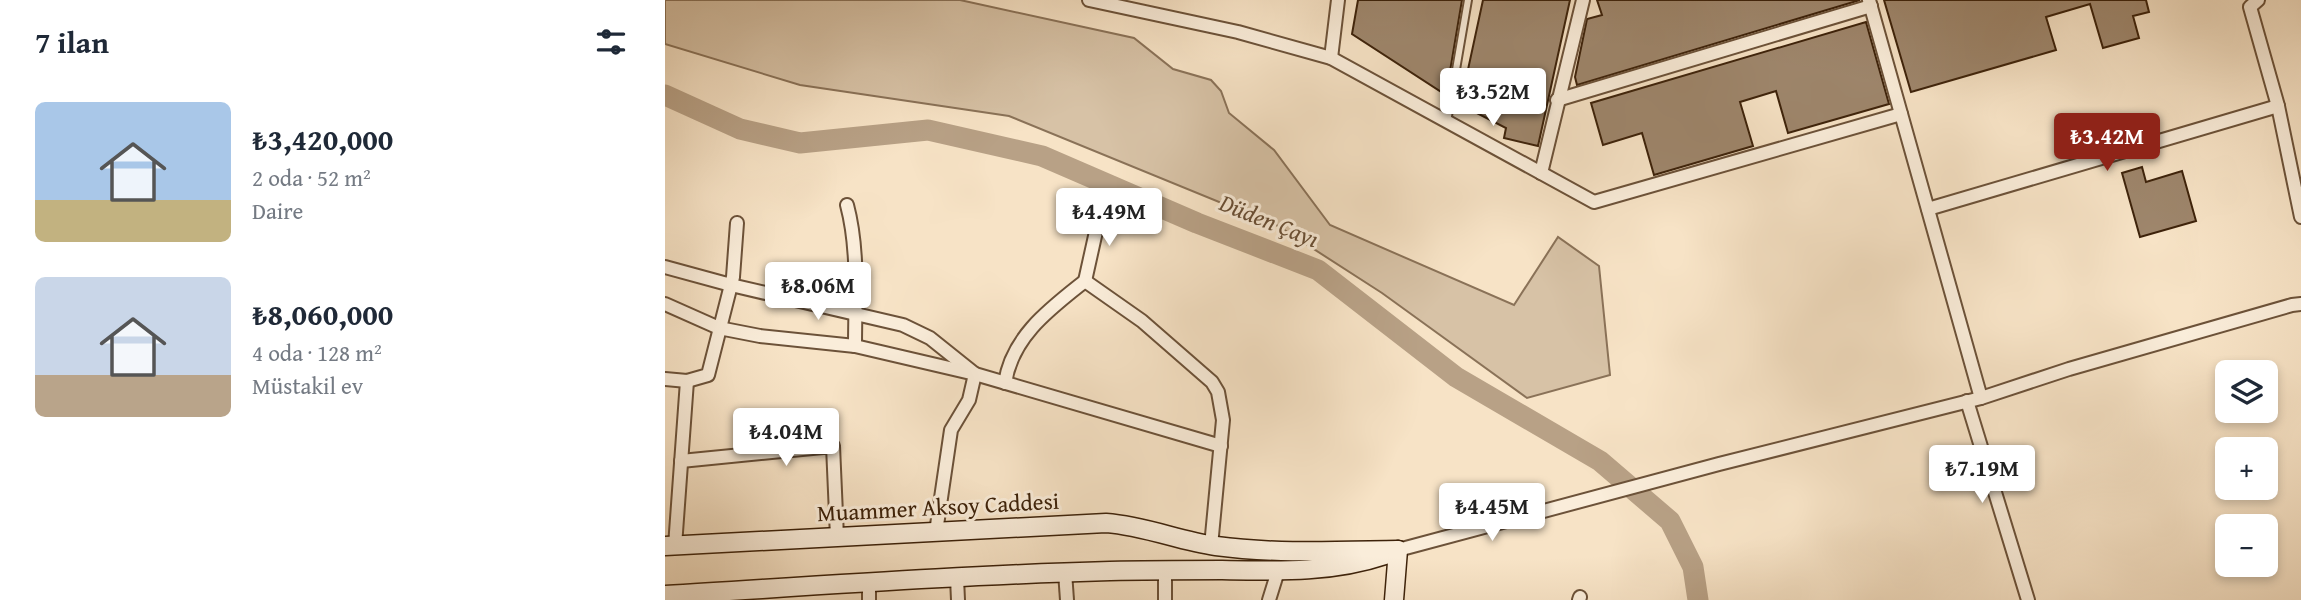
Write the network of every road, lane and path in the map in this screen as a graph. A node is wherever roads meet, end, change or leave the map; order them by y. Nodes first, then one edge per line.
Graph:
1 (1089, 0) edge
2 (1155, 0) edge
3 (1338, 0) edge
4 (1468, 0) edge
5 (1583, 0) edge
6 (2259, 0) edge
7 (1870, 3) edge
8 (1154, 14) junction
9 (1331, 58) junction
10 (1557, 100) junction
11 (2278, 106) junction
12 (1901, 114) junction
13 (1447, 122) junction
14 (1541, 173) junction
15 (848, 205) dead end
16 (1101, 209) dead end
17 (1928, 209) junction
18 (2301, 217) edge
19 (737, 223) dead end
20 (665, 267) edge
21 (1085, 281) junction
22 (731, 285) junction
23 (665, 304) edge
24 (2301, 304) edge
25 (855, 313) junction
26 (719, 328) junction
27 (855, 346) junction
28 (975, 374) junction
29 (665, 379) edge
30 (687, 381) junction
31 (1005, 383) junction
32 (1981, 398) junction
33 (1968, 401) junction
34 (1221, 446) junction
35 (681, 461) junction
36 (936, 532) junction
37 (837, 537) junction
38 (670, 546) edge
39 (1211, 546) junction
40 (1398, 550) junction
41 (1164, 569) junction
42 (1278, 571) junction
43 (1065, 572) junction
44 (957, 578) junction
45 (869, 592) edge
46 (806, 594) edge
47 (665, 595) edge
48 (724, 596) edge
49 (958, 600) edge
50 (1067, 600) edge
51 (1165, 600) edge
52 (1269, 600) edge
53 (1394, 600) edge
54 (2028, 600) edge

1 - 8 street
2 - 8 street
3 - 9 street
4 - 13 lane
5 - 10 street
6 - 11 street
7 - 10 street
7 - 12 street
8 - 9 street
9 - 13 street
10 - 14 street
11 - 17 street
11 - 18 street
12 - 14 street
12 - 17 street
13 - 14 street
15 - 25 street
16 - 21 street
17 - 32 street
19 - 22 street
20 - 22 street
21 - 31 street
21 - 34 street
22 - 25 street
22 - 26 street
23 - 26 street
24 - 32 street
25 - 27 street
25 - 28 street
26 - 27 street
26 - 30 street
27 - 28 street
28 - 31 street
28 - 36 street
29 - 30 street
30 - 35 street
31 - 34 street
32 - 33 street
33 - 40 street
33 - 54 street
34 - 39 street
35 - 37 street
35 - 38 street
36 - 37 main road, Muammer Aksoy Caddesi
36 - 39 main road, Muammer Aksoy Caddesi
37 - 38 main road, Muammer Aksoy Caddesi
39 - 40 main road, Muammer Aksoy Caddesi
40 - 42 main road
40 - 53 main road
41 - 42 main road
41 - 43 main road
41 - 51 street
42 - 52 street
43 - 44 main road
43 - 50 street
44 - 45 main road
44 - 49 street
45 - 46 main road
46 - 48 main road
47 - 48 main road

